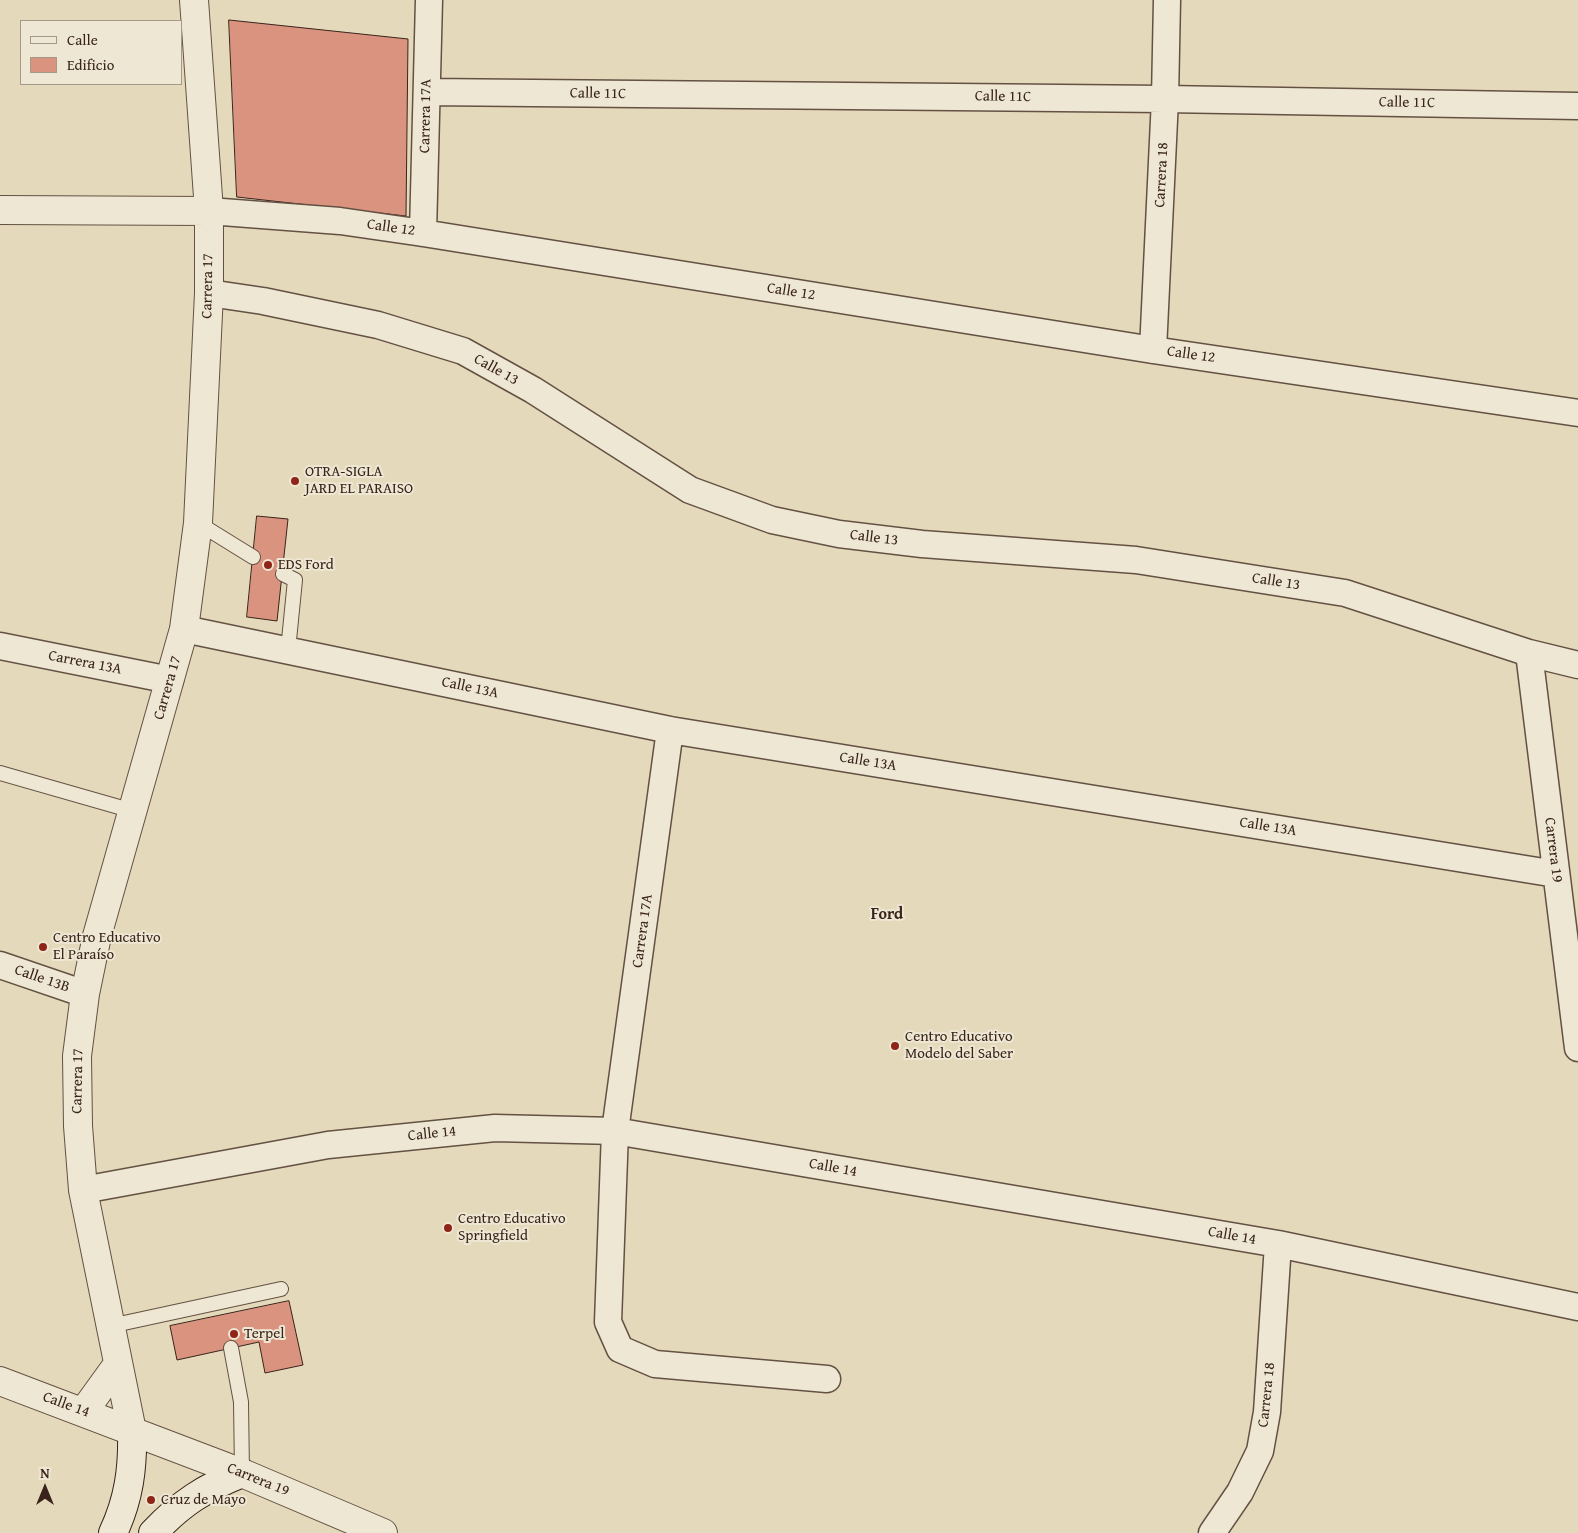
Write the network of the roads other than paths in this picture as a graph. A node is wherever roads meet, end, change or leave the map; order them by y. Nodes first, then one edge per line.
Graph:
1 (194, 0) edge
2 (429, 0) edge
3 (1167, 0) edge
4 (427, 92) junction
5 (1165, 99) junction
6 (1578, 106) edge
7 (0, 210) edge
8 (208, 211) junction
9 (423, 233) junction
10 (209, 293) junction
11 (1153, 350) junction
12 (1578, 413) edge
13 (198, 523) junction
14 (253, 556) dead end
15 (283, 574) dead end
16 (184, 629) junction
17 (0, 646) edge
18 (288, 650) junction
19 (1529, 653) junction
20 (1578, 665) edge
21 (170, 680) junction
22 (670, 730) junction
23 (0, 773) edge
24 (133, 811) junction
25 (1556, 874) junction
26 (0, 965) edge
27 (85, 994) junction
28 (1578, 1048) edge
29 (615, 1131) junction
30 (83, 1190) junction
31 (1278, 1244) junction
32 (281, 1288) dead end
33 (1578, 1307) edge
34 (110, 1326) junction
35 (231, 1348) dead end
36 (118, 1364) junction
37 (827, 1379) dead end
38 (0, 1381) edge
39 (84, 1411) junction
40 (132, 1430) junction
41 (242, 1473) junction
42 (113, 1533) edge
43 (153, 1533) edge
44 (383, 1533) edge
45 (1212, 1533) edge

1 - 8 street, Carrera 17
2 - 4 street, Carrera 17A
3 - 5 street, Carrera 18
4 - 5 street, Calle 11C
4 - 9 street, Carrera 17A
5 - 6 street, Calle 11C
5 - 11 street, Carrera 18
7 - 8 street, Calle 12
8 - 9 street, Calle 12
8 - 10 street, Carrera 17
9 - 11 street, Calle 12
10 - 13 street, Carrera 17
10 - 19 street, Calle 13
11 - 12 street, Calle 12
13 - 14 lane
13 - 16 street, Carrera 17
15 - 18 lane
16 - 18 street, Calle 13A
16 - 21 street, Carrera 17
17 - 21 street, Carrera 13A
18 - 22 street, Calle 13A
19 - 20 street, Calle 13
19 - 25 street, Carrera 19
21 - 24 street, Carrera 17
22 - 25 street, Calle 13A
22 - 29 street, Carrera 17A
23 - 24 lane
24 - 27 street, Carrera 17
25 - 28 street, Carrera 19
26 - 27 street, Calle 13B
27 - 30 street, Carrera 17
29 - 30 street, Calle 14
29 - 31 street, Calle 14
29 - 37 street, Carrera 17A
30 - 34 street, Carrera 17
31 - 33 street, Calle 14
31 - 45 street, Carrera 18
32 - 34 lane
34 - 36 street, Carrera 17
35 - 41 lane
36 - 39 street
36 - 40 street, Carrera 17
38 - 39 street, Calle 14
39 - 40 street, Calle 14
40 - 41 street, Carrera 19
40 - 42 street, Carrera 17
41 - 43 street
41 - 44 street, Carrera 19

